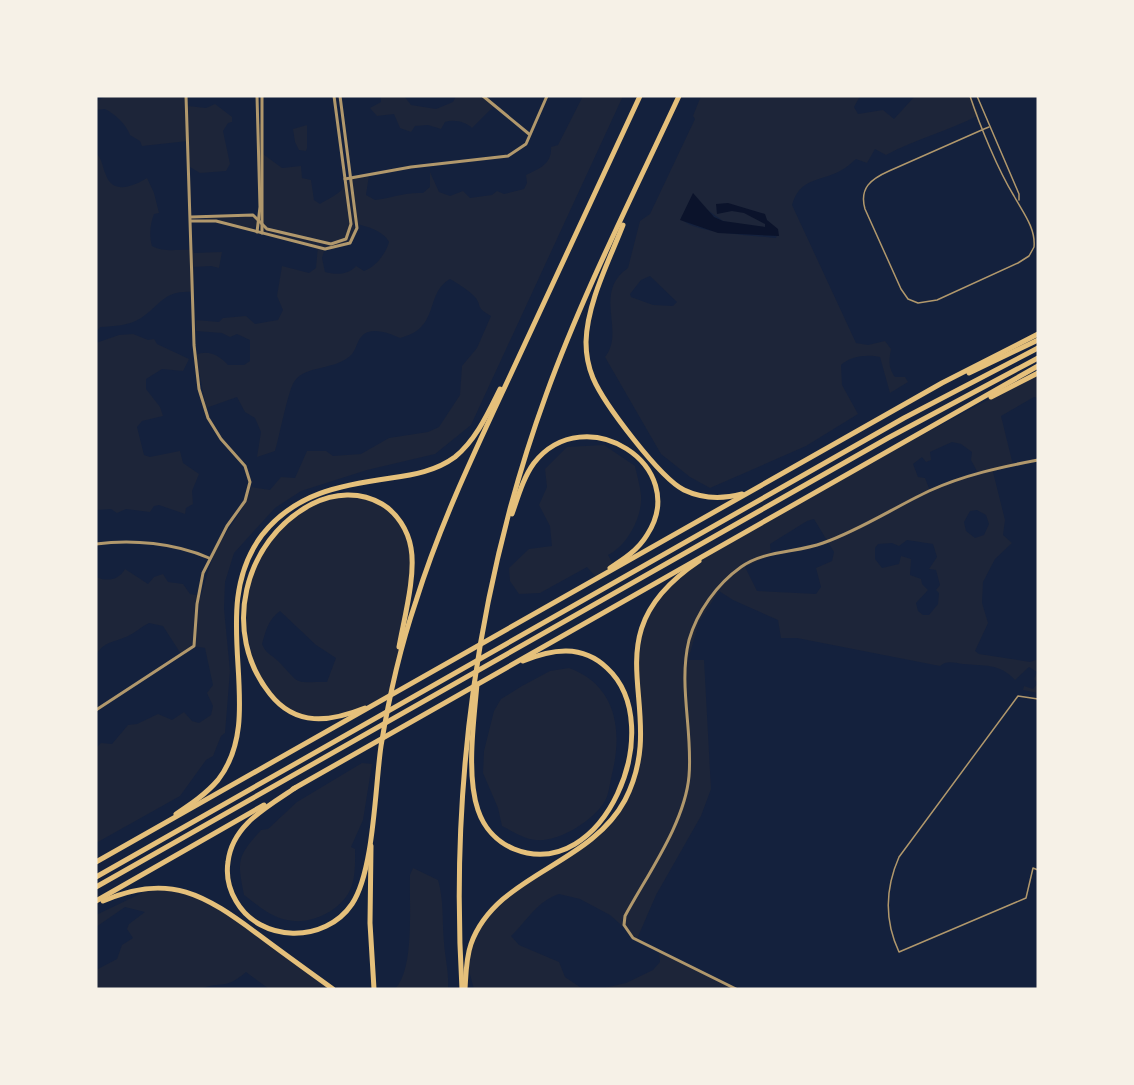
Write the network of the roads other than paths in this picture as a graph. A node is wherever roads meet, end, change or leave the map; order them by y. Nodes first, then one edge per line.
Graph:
1 (186, 96) edge
2 (256, 96) edge
3 (262, 96) edge
4 (334, 96) edge
5 (339, 96) edge
6 (483, 96) edge
7 (547, 96) edge
8 (639, 96) edge
9 (679, 96) edge
10 (970, 96) edge
11 (977, 96) edge
12 (343, 124) junction
13 (338, 125) junction
14 (989, 127) junction
15 (984, 129) junction
16 (529, 134) junction
17 (345, 178) junction
18 (350, 178) junction
19 (635, 190) junction
20 (1019, 201) junction
21 (191, 219) junction
22 (259, 221) junction
23 (357, 223) junction
24 (351, 224) junction
25 (263, 227) junction
26 (260, 232) junction
27 (1038, 334) edge
28 (1038, 340) edge
29 (1038, 348) edge
30 (523, 349) junction
31 (1038, 358) edge
32 (1038, 366) edge
33 (1038, 373) edge
34 (908, 403) junction
35 (915, 436) junction
36 (1038, 460) edge
37 (763, 485) junction
38 (737, 536) junction
39 (96, 544) edge
40 (501, 544) junction
41 (209, 558) junction
42 (579, 589) junction
43 (497, 673) junction
44 (392, 686) junction
45 (1038, 699) edge
46 (383, 701) junction
47 (474, 701) junction
48 (96, 710) edge
49 (378, 767) junction
50 (295, 788) junction
51 (140, 838) junction
52 (96, 862) edge
53 (1038, 870) edge
54 (96, 877) edge
55 (96, 887) edge
56 (96, 902) edge
57 (333, 989) edge
58 (374, 989) edge
59 (463, 989) edge
60 (736, 989) edge

1 - 21 street
2 - 22 street
3 - 25 street
4 - 13 street
5 - 12 street
6 - 16 street
7 - 16 street
8 - 30 highway
9 - 19 highway
10 - 15 lane
11 - 14 lane
12 - 13 street
12 - 18 street
13 - 17 street
14 - 15 lane
14 - 20 lane
15 - 20 lane
15 - 20 lane
16 - 18 street
17 - 18 street
17 - 24 street
18 - 23 street
19 - 37 highway
19 - 40 highway
21 - 22 street
21 - 26 street
21 - 41 street
22 - 25 street
22 - 26 street
23 - 24 street
23 - 26 street
24 - 25 street
25 - 26 street
27 - 34 highway
28 - 34 highway
29 - 54 highway
30 - 44 highway
30 - 51 highway
31 - 55 highway
32 - 35 highway
33 - 35 highway
34 - 37 highway
35 - 38 highway
36 - 60 street
37 - 42 highway
38 - 43 highway
38 - 59 highway
39 - 41 street
40 - 42 highway
40 - 47 highway
41 - 48 street
42 - 46 highway
43 - 47 highway
43 - 50 highway
44 - 46 highway
44 - 49 highway
45 - 53 lane
46 - 51 highway
47 - 59 highway
49 - 50 highway
49 - 58 highway
50 - 56 highway
51 - 52 highway
56 - 57 highway

